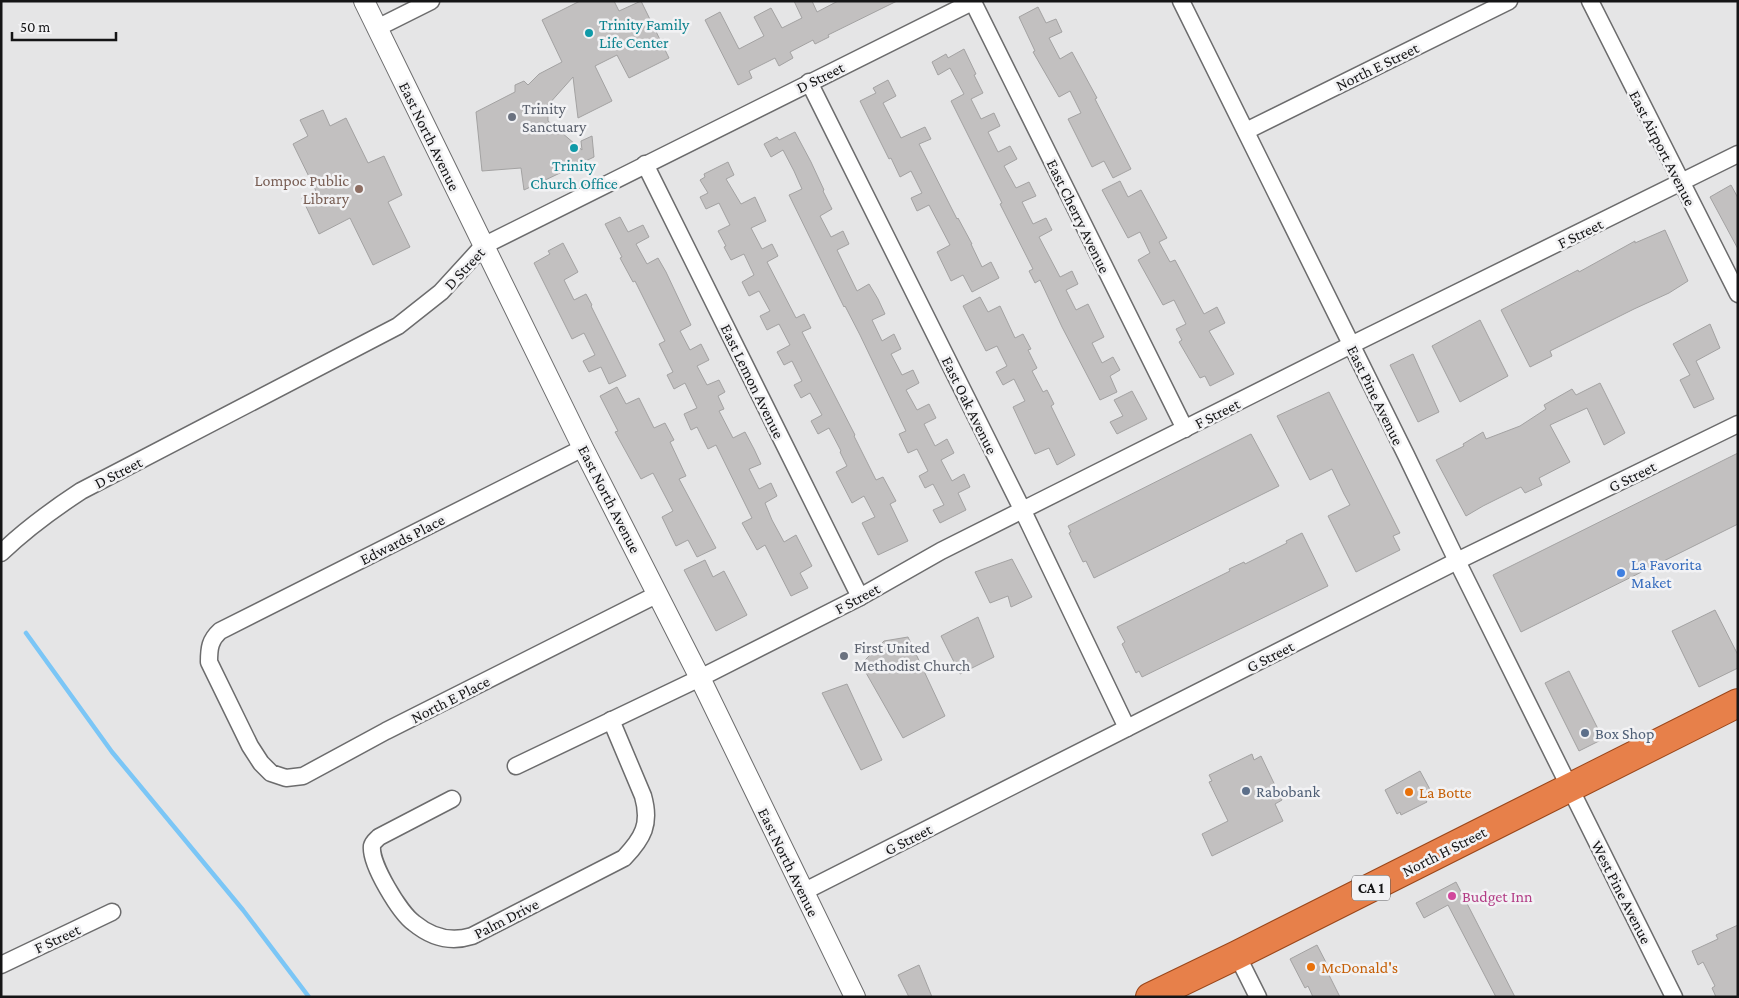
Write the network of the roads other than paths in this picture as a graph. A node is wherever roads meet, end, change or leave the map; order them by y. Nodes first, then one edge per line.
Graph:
1 (364, 1) edge
2 (431, 1) edge
3 (1181, 1) edge
4 (1509, 1) edge
5 (1590, 1) edge
6 (973, 2) edge
7 (377, 28) junction
8 (809, 82) junction
9 (1246, 131) junction
10 (1738, 154) edge
11 (645, 164) junction
12 (1681, 183) junction
13 (483, 246) junction
14 (1738, 294) edge
15 (1351, 345) junction
16 (1738, 424) edge
17 (1186, 430) junction
18 (584, 448) junction
19 (1023, 511) junction
20 (1, 552) edge
21 (1456, 561) junction
22 (658, 594) junction
23 (860, 597) junction
24 (220, 631) joint
25 (700, 678) junction
26 (1738, 703) edge
27 (611, 720) junction
28 (1127, 728) junction
29 (516, 766) dead end
30 (1570, 788) junction
31 (452, 800) dead end
32 (803, 892) junction
33 (112, 912) dead end
34 (1237, 955) junction
35 (1, 964) edge
36 (854, 997) edge
37 (1150, 997) edge
38 (1258, 997) edge
39 (1674, 997) edge

1 - 7 street, East North Avenue
2 - 7 street
3 - 9 street, East Pine Avenue
4 - 9 street, North E Street
5 - 12 street, East Airport Avenue
6 - 8 street, D Street
6 - 17 street, East Cherry Avenue
7 - 13 street, East North Avenue
8 - 11 street, D Street
8 - 19 street, East Oak Avenue
9 - 15 street, East Pine Avenue
10 - 12 street, F Street
11 - 13 street, D Street
11 - 23 street, East Lemon Avenue
12 - 14 street, East Airport Avenue
12 - 15 street, F Street
13 - 18 street, East North Avenue
13 - 20 street, D Street
15 - 17 street, F Street
15 - 21 street, East Pine Avenue
16 - 21 street, G Street
17 - 19 street, F Street
18 - 22 street, East North Avenue
18 - 24 street, Edwards Place
19 - 23 street, F Street
19 - 28 street, East Oak Avenue
21 - 28 street, G Street
21 - 30 street, East Pine Avenue
22 - 24 street, North E Place
22 - 25 street, East North Avenue
23 - 25 street, F Street
25 - 27 street
25 - 32 street, East North Avenue
26 - 30 highway, North H Street / CA 1
27 - 29 street
27 - 31 street, Palm Drive
28 - 32 street, G Street
30 - 34 highway, North H Street / CA 1
30 - 39 street, West Pine Avenue
32 - 36 street, East North Avenue
33 - 35 street, F Street
34 - 37 highway, North H Street / CA 1
34 - 38 street

